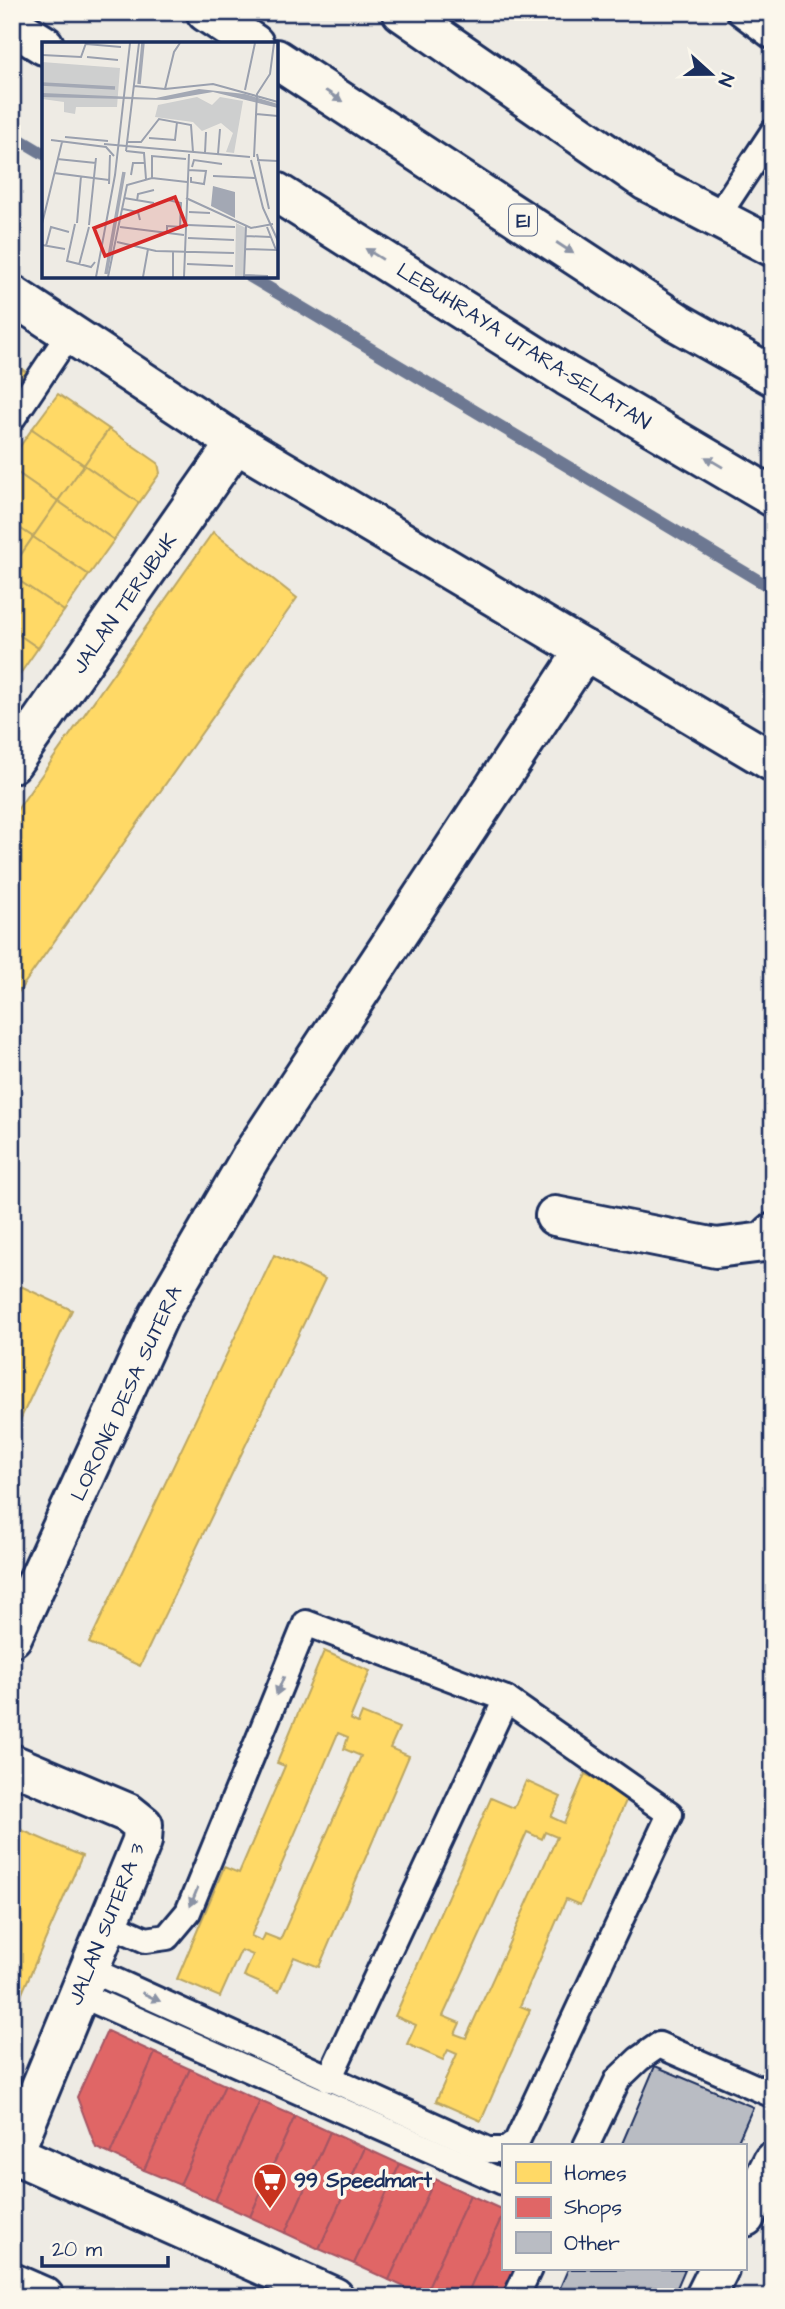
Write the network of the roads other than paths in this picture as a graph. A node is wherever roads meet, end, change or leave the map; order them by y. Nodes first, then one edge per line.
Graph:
1 (205, 12) edge
2 (402, 12) edge
3 (739, 12) edge
4 (12, 25) edge
5 (772, 36) edge
6 (251, 42) edge
7 (42, 44) edge
8 (278, 60) edge
9 (773, 132) edge
10 (278, 193) edge
11 (717, 217) junction
12 (773, 247) edge
13 (12, 295) edge
14 (69, 334) junction
15 (773, 376) edge
16 (12, 419) edge
17 (236, 443) junction
18 (773, 497) edge
19 (585, 650) junction
20 (773, 762) edge
21 (12, 764) edge
22 (555, 1216) dead end
23 (773, 1233) edge
24 (12, 1637) edge
25 (506, 1699) junction
26 (12, 1764) edge
27 (108, 1923) junction
28 (84, 1981) junction
29 (329, 2079) junction
30 (773, 2095) edge
31 (514, 2144) edge
32 (587, 2144) edge
33 (502, 2150) edge
34 (13, 2155) edge
35 (773, 2161) edge
36 (502, 2182) edge
37 (746, 2215) edge
38 (529, 2270) edge
39 (718, 2270) edge
40 (12, 2283) edge
41 (44, 2297) edge
42 (334, 2297) edge
43 (516, 2297) edge
44 (705, 2297) edge

1 - 6 main road
2 - 11 main road
3 - 5 lane
4 - 7 main road
8 -> 15 main road, E1
9 - 11 lane
18 -> 10 main road, LEBUHRAYA UTARA–SELATAN
11 - 12 main road
13 - 14 main road
14 - 16 lane
14 - 17 main road
17 - 19 main road
17 - 21 main road, JALAN TERUBUK
19 - 20 main road
19 - 24 main road, LORONG DESA SUTERA
22 - 23 main road
25 -> 27 lane
25 - 29 lane
25 - 31 lane
26 - 27 main road, JALAN SUTERA 3
27 - 28 main road, JALAN SUTERA 3
28 -> 29 lane
28 - 34 main road, JALAN SUTERA 3
28 - 36 lane
29 - 33 lane
30 - 32 lane
34 - 42 main road
35 - 37 main road
38 - 43 lane
39 - 44 main road
40 - 41 main road

